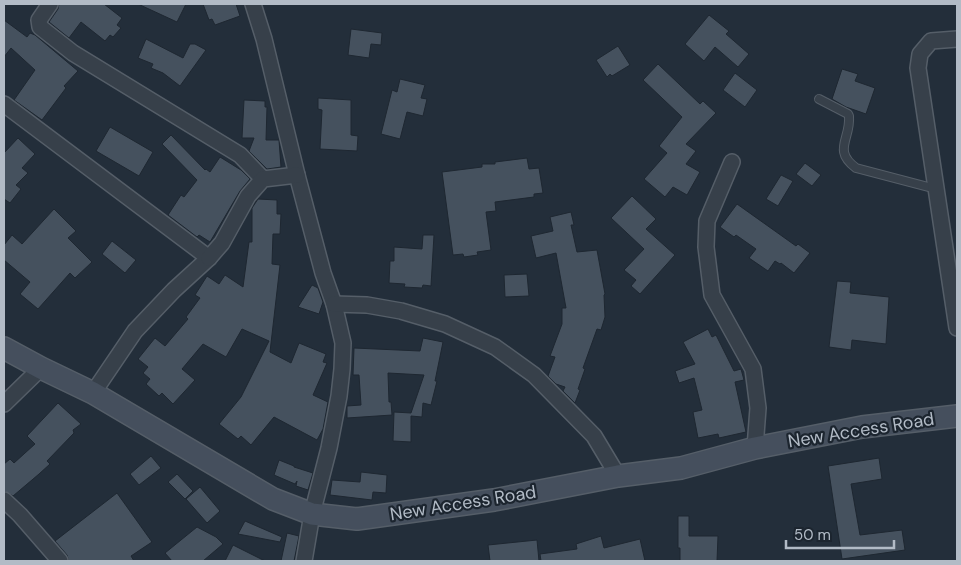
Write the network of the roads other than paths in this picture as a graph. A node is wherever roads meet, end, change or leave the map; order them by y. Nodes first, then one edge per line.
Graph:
1 (50, 4) edge
2 (253, 4) edge
3 (957, 39) edge
4 (819, 99) dead end
5 (4, 104) edge
6 (732, 162) dead end
7 (297, 174) junction
8 (263, 179) junction
9 (936, 189) junction
10 (209, 258) junction
11 (334, 304) junction
12 (956, 310) edge
13 (957, 328) edge
14 (4, 348) edge
15 (41, 368) junction
16 (93, 393) junction
17 (4, 404) edge
18 (957, 416) edge
19 (755, 448) junction
20 (618, 476) junction
21 (4, 500) edge
22 (312, 514) junction
23 (60, 561) edge
24 (304, 561) edge

1 - 8 street
2 - 7 street
3 - 9 street
4 - 9 lane
5 - 10 street
6 - 19 street
7 - 8 street
7 - 11 street
8 - 10 street
9 - 12 street
10 - 16 street
11 - 20 street
11 - 22 street
12 - 13 street
14 - 15 main road, New Access Road
15 - 16 main road, New Access Road
15 - 17 street
16 - 22 main road, New Access Road
18 - 19 main road, New Access Road
19 - 20 main road, New Access Road
20 - 22 main road, New Access Road
21 - 23 street
22 - 24 street

